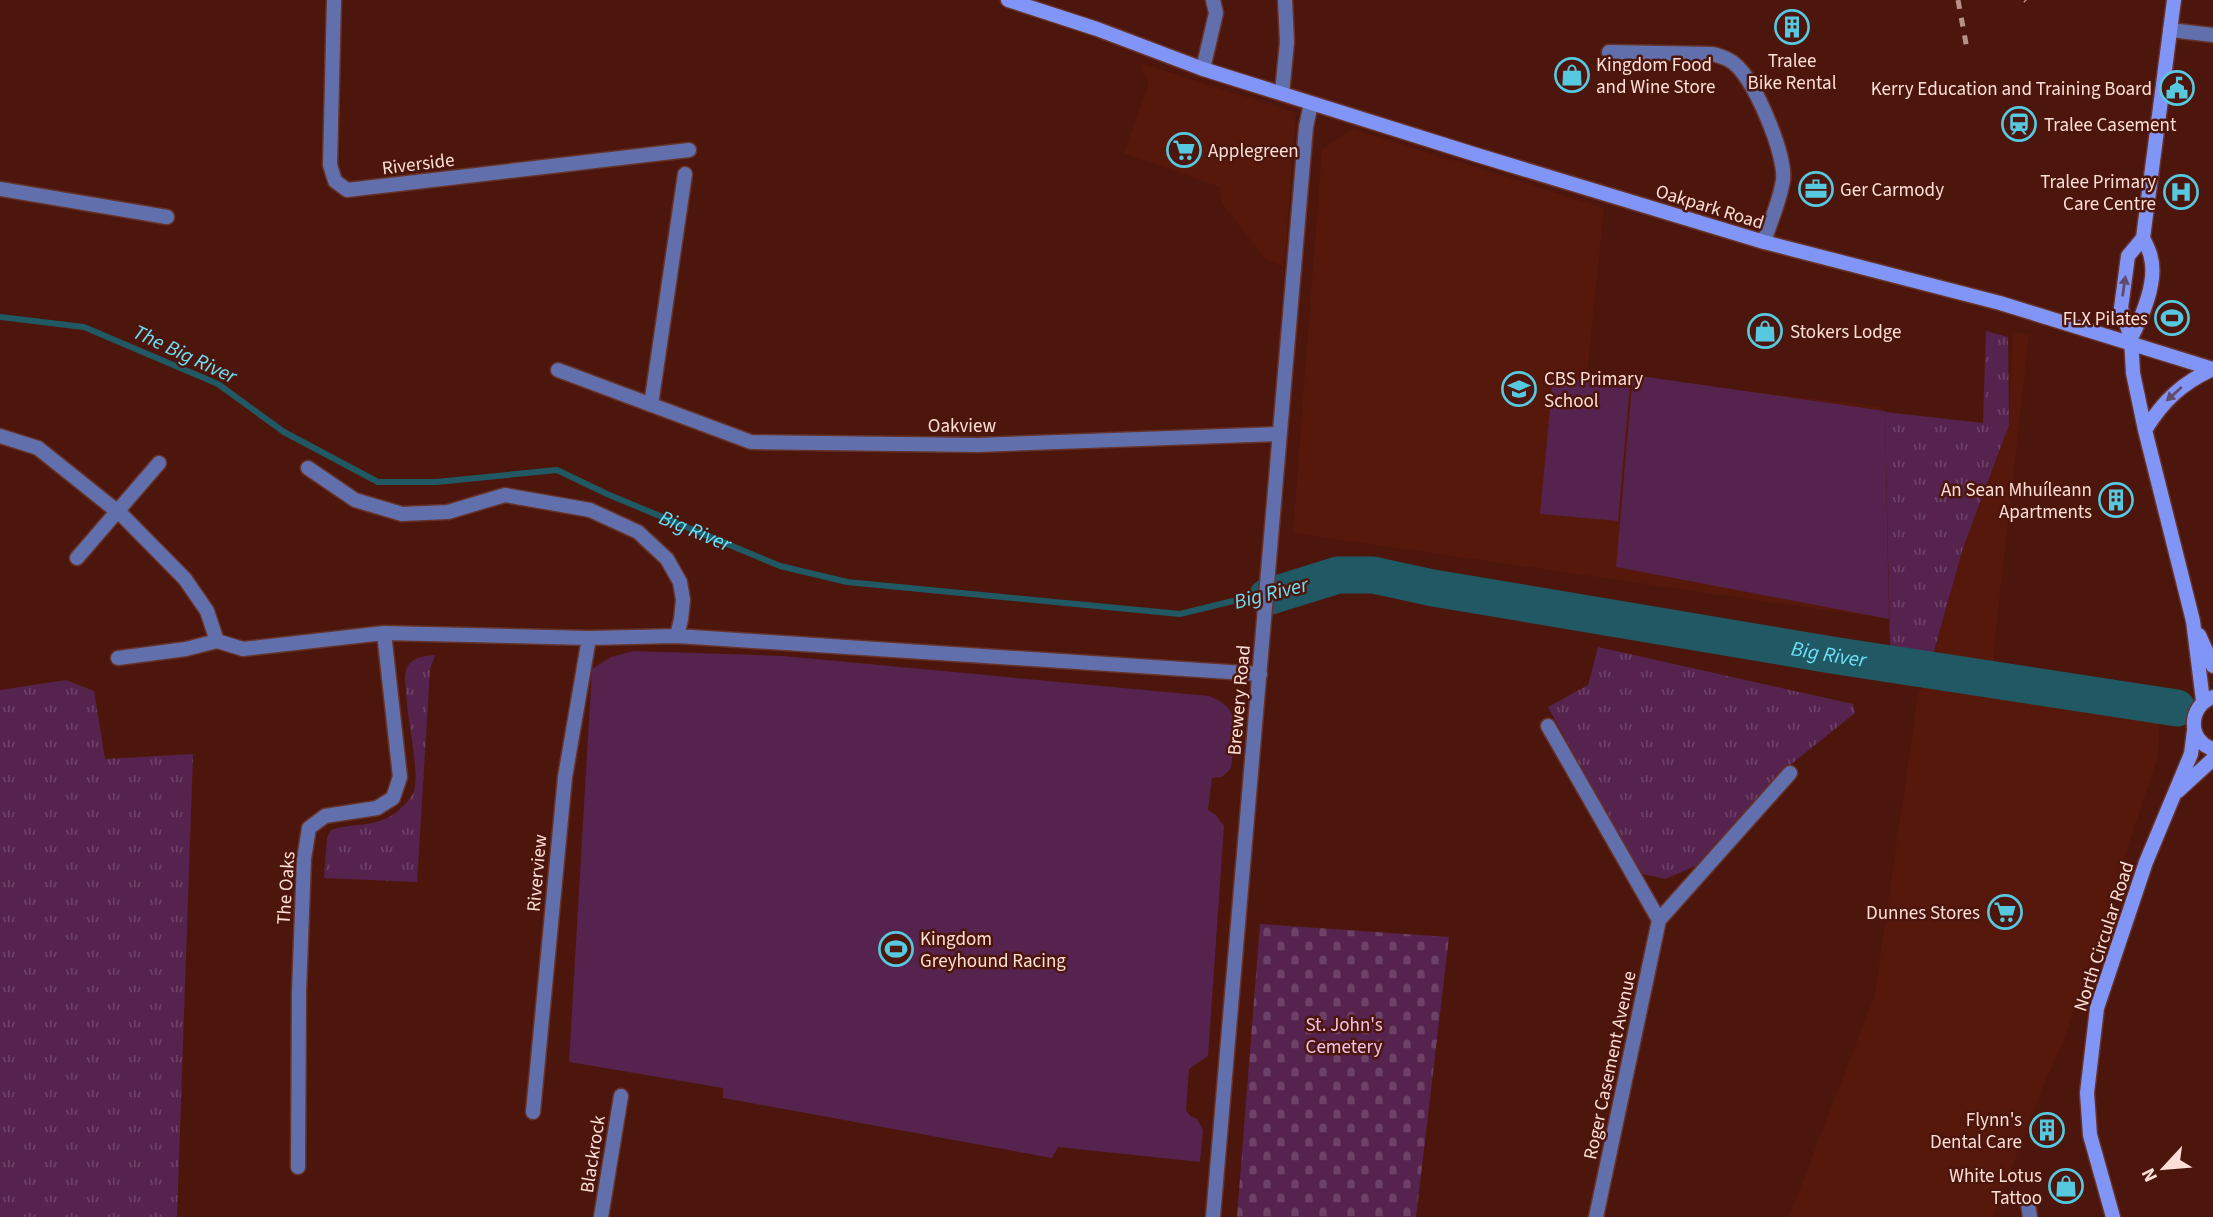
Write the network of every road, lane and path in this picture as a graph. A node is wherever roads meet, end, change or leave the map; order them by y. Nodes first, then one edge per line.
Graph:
1 (334, 0) edge
2 (1008, 0) edge
3 (1213, 0) edge
4 (1285, 0) edge
5 (2174, 0) edge
6 (2170, 30) junction
7 (2213, 35) edge
8 (1609, 52) dead end
9 (1203, 69) junction
10 (1282, 93) junction
11 (1311, 103) junction
12 (689, 150) dead end
13 (685, 174) dead end
14 (0, 189) edge
15 (167, 217) dead end
16 (2143, 238) junction
17 (1763, 242) junction
18 (2131, 340) junction
19 (2213, 369) edge
20 (558, 370) dead end
21 (651, 405) junction
22 (2145, 430) junction
23 (1279, 435) junction
24 (0, 436) edge
25 (159, 463) dead end
26 (308, 468) dead end
27 (117, 511) junction
28 (77, 558) dead end
29 (2193, 621) junction
30 (384, 633) junction
31 (677, 636) junction
32 (589, 638) junction
33 (218, 641) junction
34 (118, 658) dead end
35 (2213, 666) edge
36 (1259, 674) junction
37 (2208, 699) edge
38 (1548, 726) dead end
39 (2194, 731) junction
40 (2213, 749) edge
41 (2213, 759) edge
42 (1790, 773) dead end
43 (2175, 794) junction
44 (1659, 920) junction
45 (621, 1096) dead end
46 (533, 1112) dead end
47 (298, 1167) dead end
48 (601, 1217) edge
49 (1213, 1217) edge
50 (1596, 1217) edge
51 (2113, 1217) edge

1 - 12 street, Riverside
2 - 9 main road, Oakpark Road
3 - 9 street
4 - 10 street
5 - 6 main road
6 - 7 street
6 - 16 main road
8 - 17 street
9 - 10 main road, Oakpark Road
10 - 11 main road, Oakpark Road
11 - 17 main road, Oakpark Road
11 - 23 street, Brewery Road
13 - 21 street
14 - 15 street
16 - 18 main road
18 -> 16 main road
17 - 18 main road, Oakpark Road
18 - 19 main road, Oakpark Road
18 - 22 main road
19 -> 22 main road
20 - 21 street, Oakview
21 - 23 street, Oakview
22 - 29 main road
23 - 36 street, Brewery Road
24 - 27 street
25 - 27 street
26 - 31 street
27 - 28 street
27 - 33 street
29 - 35 main road
29 - 37 main road
30 - 32 street
30 - 33 street
30 - 47 street, The Oaks
31 - 32 street
31 - 36 street
32 - 46 street, Riverview
33 - 34 street
36 - 49 street, Brewery Road
37 - 39 main road, North Circular Road
38 - 44 street
39 - 40 main road
39 - 43 main road, North Circular Road
41 - 43 main road, North Circular Road
42 - 44 street, Roger Casement Avenue
43 - 51 main road, North Circular Road
44 - 50 street, Roger Casement Avenue
45 - 48 street, Blackrock

